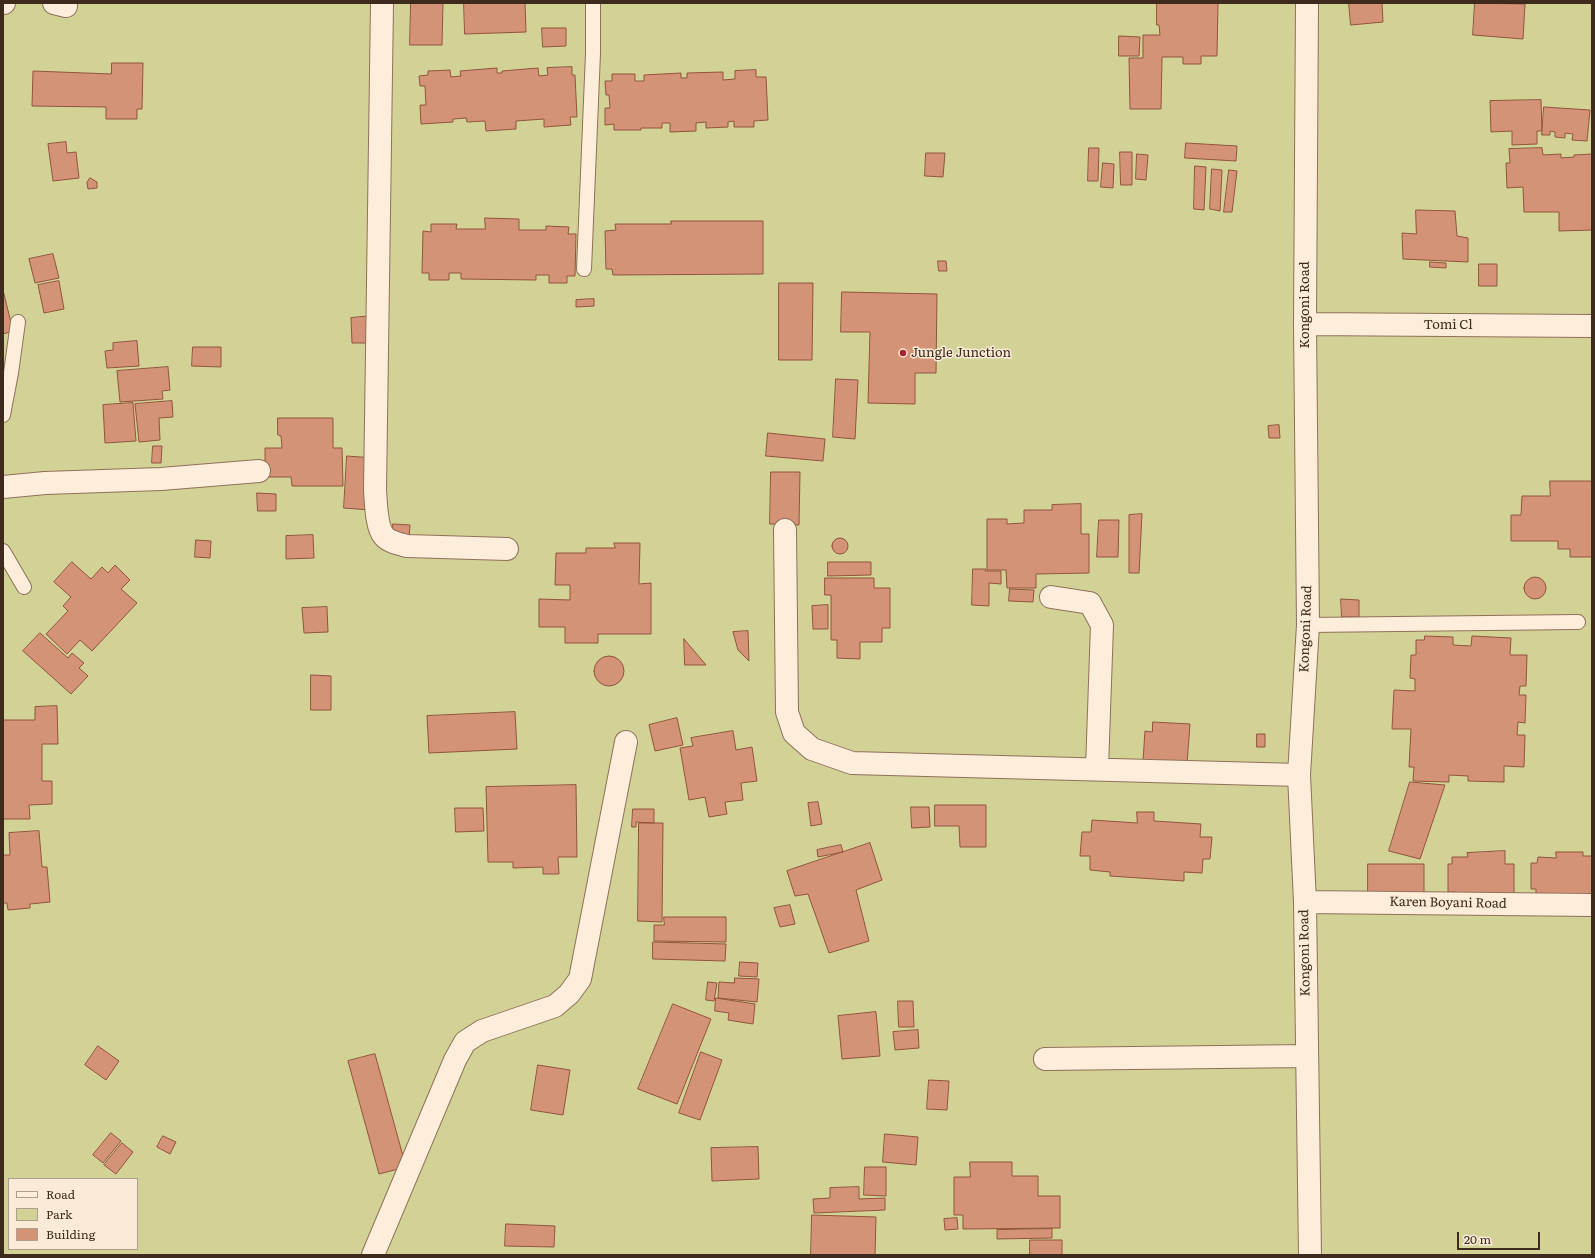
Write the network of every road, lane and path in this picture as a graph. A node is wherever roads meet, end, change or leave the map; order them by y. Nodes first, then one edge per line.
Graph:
1 (382, 3) edge
2 (593, 3) edge
3 (1307, 3) edge
4 (584, 269) dead end
5 (18, 322) dead end
6 (1305, 324) junction
7 (1592, 326) edge
8 (3, 414) edge
9 (259, 471) dead end
10 (3, 487) edge
11 (785, 530) dead end
12 (507, 549) dead end
13 (3, 552) edge
14 (24, 587) dead end
15 (1052, 597) dead end
16 (1578, 622) dead end
17 (1308, 625) junction
18 (626, 742) dead end
19 (1097, 769) junction
20 (1299, 775) junction
21 (1305, 902) junction
22 (1592, 905) edge
23 (1307, 1056) junction
24 (1045, 1059) dead end
25 (373, 1255) edge
26 (1310, 1255) edge

1 - 12 street
2 - 4 lane
3 - 6 street, Kongoni Road
5 - 8 lane
6 - 7 street, Tomi Cl
6 - 17 street, Kongoni Road
9 - 10 street
11 - 19 street
13 - 14 lane
15 - 19 street
16 - 17 lane
17 - 20 street, Kongoni Road
18 - 25 street
19 - 20 street
20 - 21 street, Kongoni Road
21 - 22 street, Karen Boyani Road
21 - 23 street, Kongoni Road
23 - 24 street
23 - 26 street, Kongoni Road

